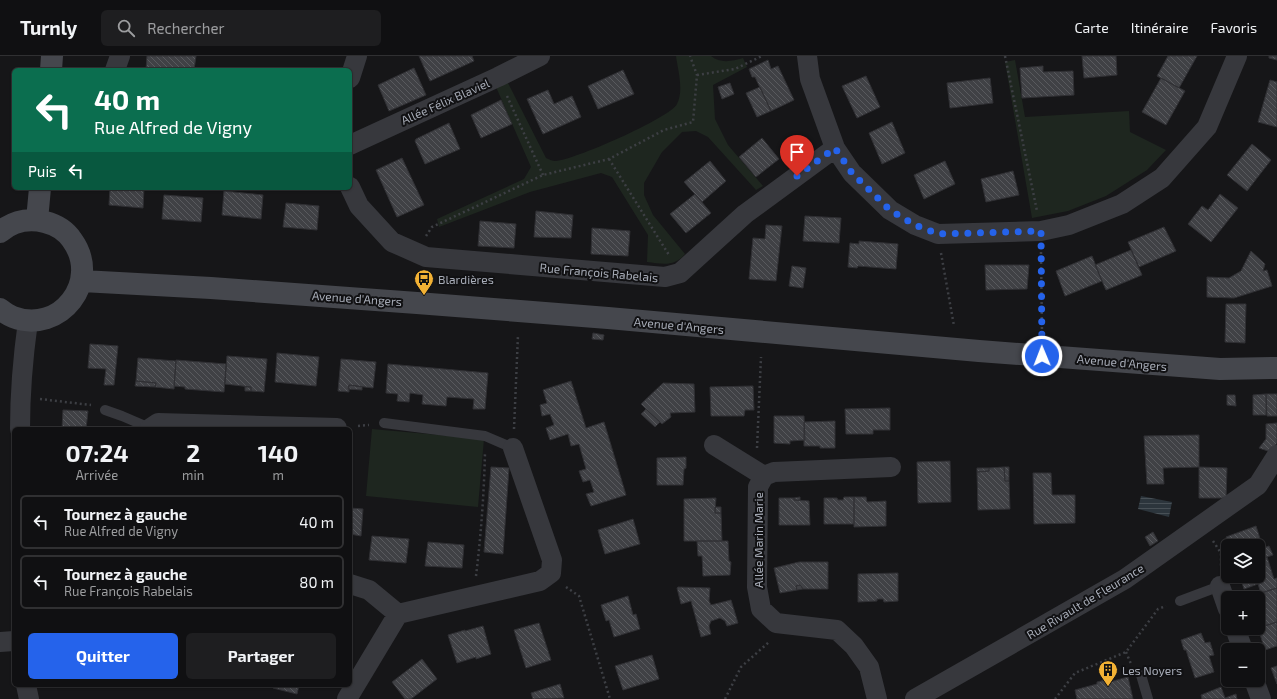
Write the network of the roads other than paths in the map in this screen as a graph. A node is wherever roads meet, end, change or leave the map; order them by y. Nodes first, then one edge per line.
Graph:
1 (52, 56) edge
2 (120, 56) edge
3 (357, 56) edge
4 (540, 56) edge
5 (807, 56) edge
6 (1237, 56) edge
7 (51, 68) edge
8 (116, 68) edge
9 (352, 72) edge
10 (352, 144) edge
11 (835, 148) junction
12 (40, 190) edge
13 (351, 190) edge
14 (37, 220) junction
15 (0, 232) edge
16 (82, 281) junction
17 (0, 309) edge
18 (28, 321) junction
19 (1277, 368) edge
20 (105, 410) road end
21 (384, 423) road end
22 (20, 427) edge
23 (145, 427) edge
24 (152, 427) edge
25 (301, 427) edge
26 (714, 445) dead end
27 (513, 448) joint
28 (1277, 455) edge
29 (891, 467) dead end
30 (764, 476) junction
31 (352, 585) edge
32 (1220, 586) joint
33 (1222, 591) edge
34 (1180, 601) road end
35 (398, 614) junction
36 (12, 641) edge
37 (0, 642) edge
38 (1141, 674) dead end
39 (26, 687) edge
40 (1257, 687) edge
41 (29, 699) edge
42 (347, 699) edge
43 (877, 699) edge
44 (915, 699) edge
45 (1148, 699) edge
46 (1261, 699) edge

1 - 7 street
2 - 8 street
3 - 9 street
4 - 10 street, Allée Félix Blaviel
5 - 11 street
6 - 11 street
11 - 13 street, Rue François Rabelais
12 - 14 street
14 - 15 street
14 - 16 street
16 - 18 street
16 - 19 street, Avenue d'Angers
17 - 18 street
18 - 22 street
20 - 23 lane
21 - 27 lane
24 - 25 street
26 - 30 street, Allée Marin Marie
27 - 35 street
28 - 44 street, Rue Rivault de Fleurance
29 - 30 street, Allée Marin Marie
30 - 43 street, Allée Marin Marie
31 - 35 street
32 - 33 street
32 - 34 lane
35 - 42 street
36 - 37 street
38 - 45 lane
39 - 41 street
40 - 46 street

